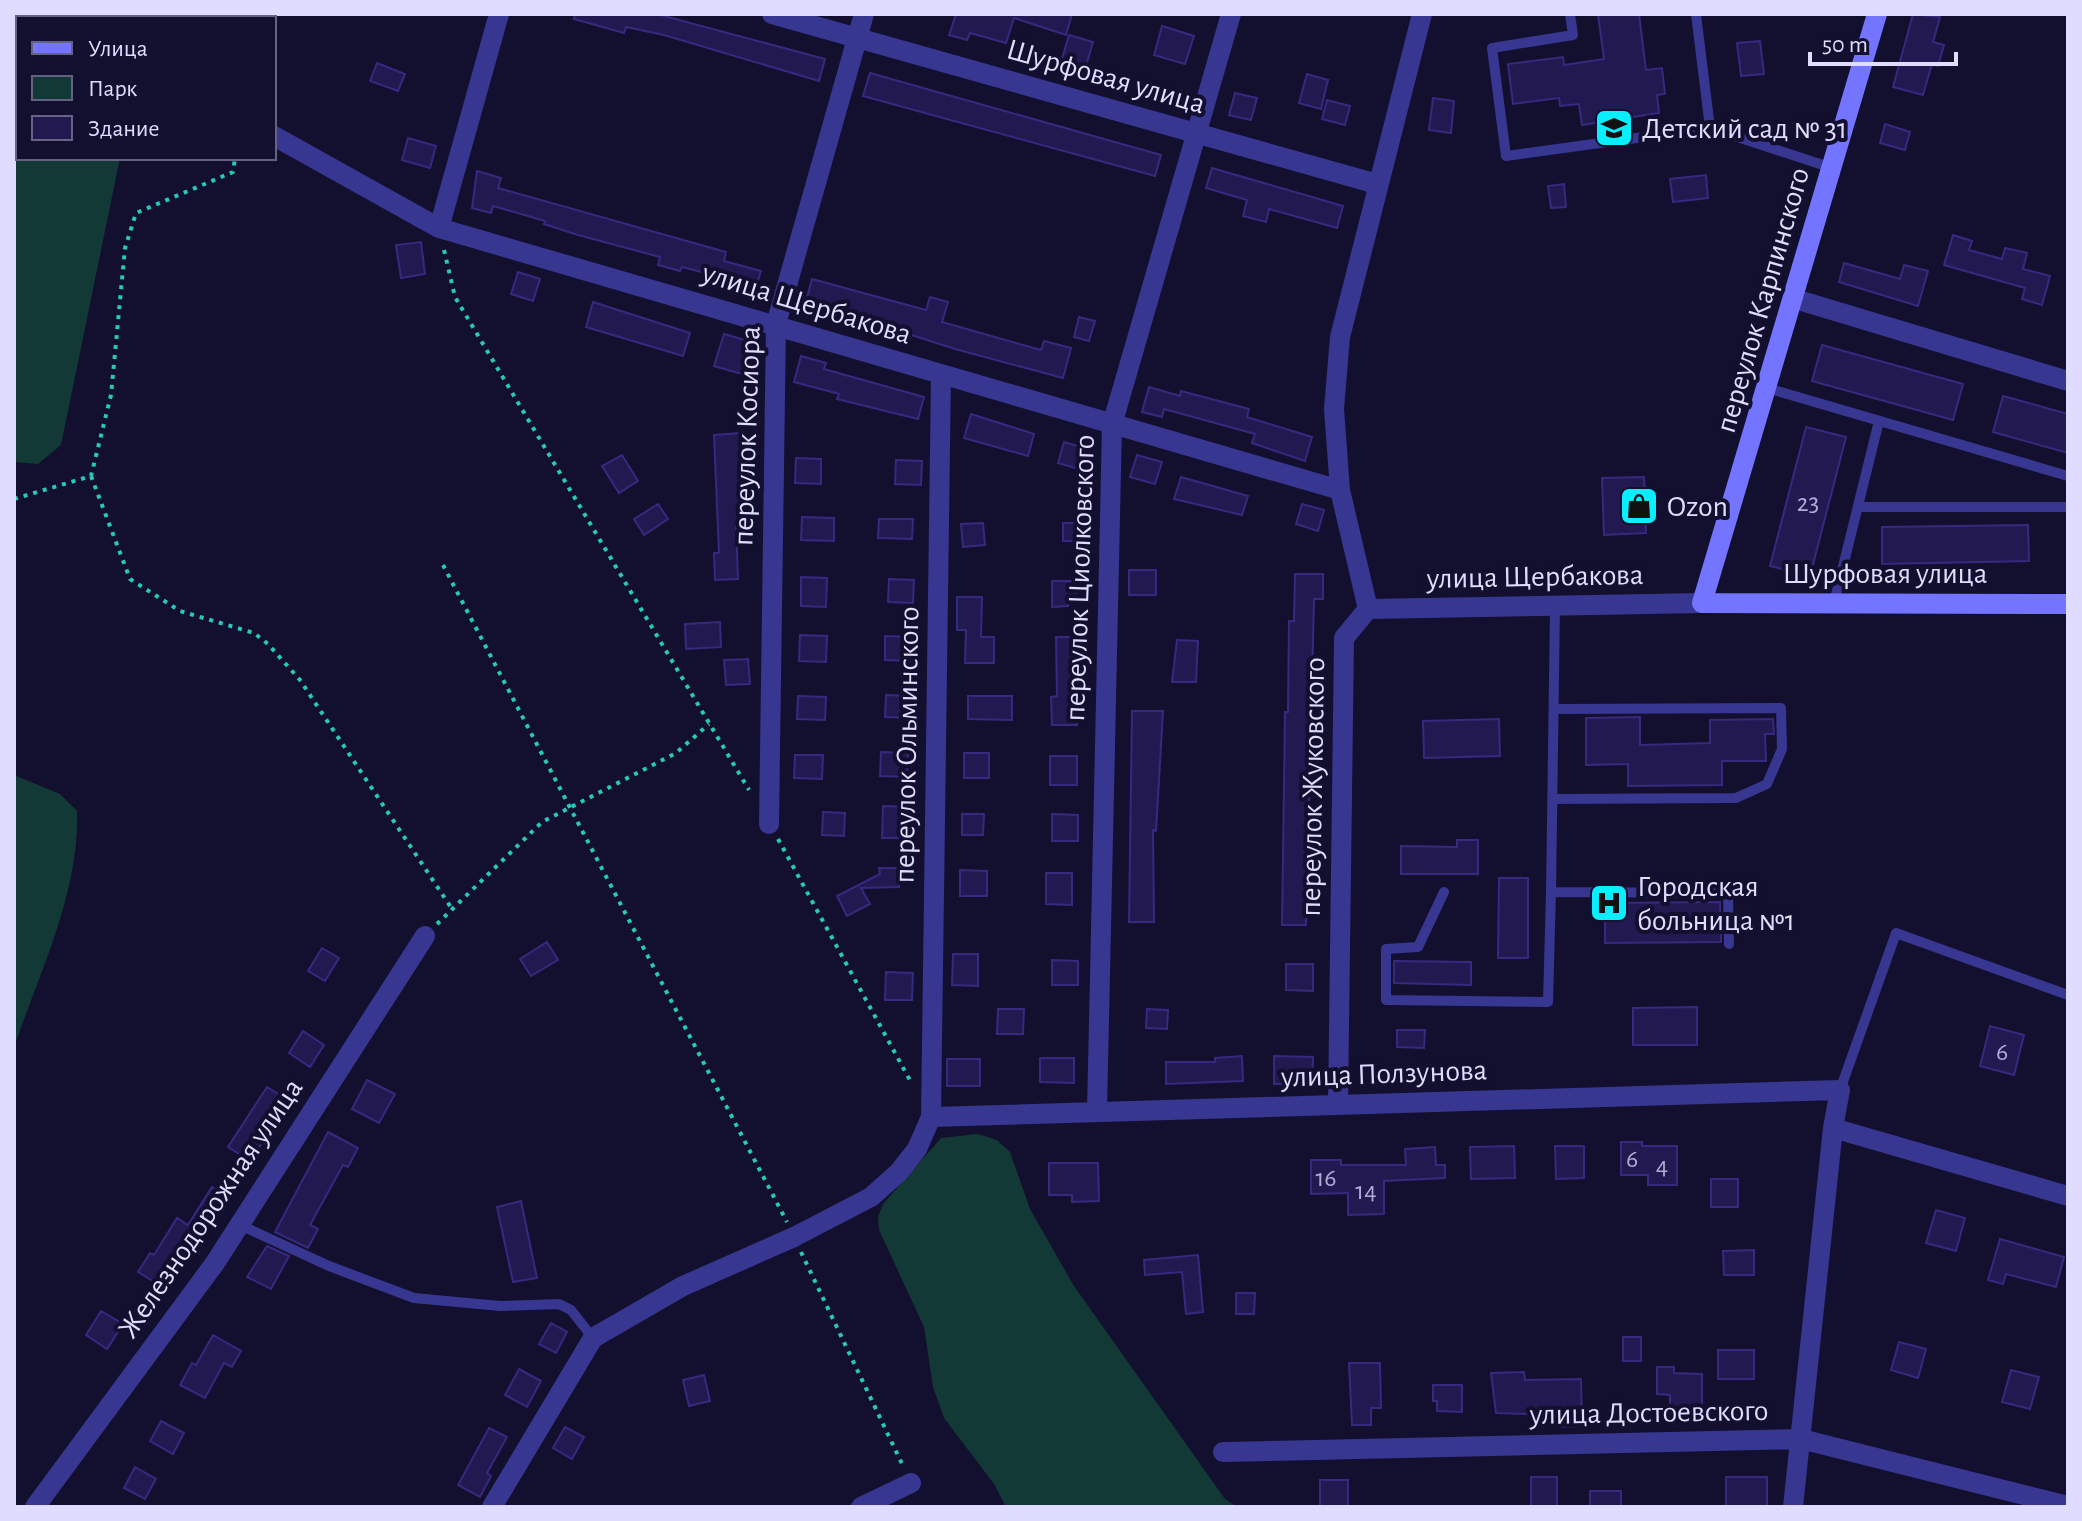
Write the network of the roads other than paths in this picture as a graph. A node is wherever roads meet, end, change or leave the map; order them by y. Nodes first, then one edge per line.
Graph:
1 (499, 14) edge
2 (772, 14) edge
3 (864, 14) edge
4 (1231, 14) edge
5 (1422, 14) edge
6 (1570, 14) edge
7 (1696, 14) edge
8 (1877, 14) edge
9 (857, 38) junction
10 (1710, 128) junction
11 (1197, 132) junction
12 (276, 137) edge
13 (1832, 168) junction
14 (1377, 184) junction
15 (439, 228) junction
16 (1795, 299) junction
17 (776, 324) junction
18 (941, 374) junction
19 (2068, 381) edge
20 (1767, 388) junction
21 (1879, 421) junction
22 (1112, 425) junction
23 (2068, 476) edge
24 (1340, 490) junction
25 (1858, 507) junction
26 (2068, 507) edge
27 (1702, 603) junction
28 (1834, 603) junction
29 (2068, 604) edge
30 (1555, 606) junction
31 (1368, 609) junction
32 (1554, 709) junction
33 (1553, 799) junction
34 (769, 824) road end
35 (1444, 892) dead end
36 (1551, 892) junction
37 (425, 936) road end
38 (1729, 944) dead end
39 (2068, 995) edge
40 (1840, 1090) junction
41 (1338, 1105) junction
42 (1097, 1112) junction
43 (931, 1117) junction
44 (1833, 1128) junction
45 (2068, 1196) edge
46 (240, 1225) junction
47 (593, 1338) junction
48 (1801, 1439) junction
49 (1223, 1452) dead end
50 (911, 1483) road end
51 (2068, 1506) edge
52 (35, 1507) edge
53 (492, 1507) edge
54 (861, 1507) edge
55 (1793, 1507) edge

1 - 15 street
2 - 9 street, Шурфовая улица
3 - 9 street, переулок Косиора
4 - 11 street, переулок Циолковского
5 - 14 street
6 - 10 lane
7 - 10 lane
8 - 13 street, переулок Карпинского
9 - 11 street, Шурфовая улица
9 - 17 street, переулок Косиора
10 - 13 lane
11 - 14 street, Шурфовая улица
11 - 22 street, переулок Циолковского
12 - 15 street, улица Щербакова
13 - 16 street, переулок Карпинского
14 - 24 street
15 - 17 street, улица Щербакова
16 - 19 street
16 - 20 street, переулок Карпинского
17 - 18 street, улица Щербакова
17 - 34 street, переулок Косиора
18 - 22 street, улица Щербакова
18 - 43 street, переулок Ольминского
20 - 21 lane
20 - 27 street, переулок Карпинского
21 - 23 lane
21 - 25 lane
22 - 24 street, улица Щербакова
22 - 42 street, переулок Циолковского
24 - 31 street
25 - 26 lane
25 - 28 lane
27 - 28 street, Шурфовая улица
27 - 30 street, улица Щербакова
28 - 29 street, Шурфовая улица
30 - 31 street, улица Щербакова
30 - 32 lane
31 - 41 street, переулок Жуковского
32 - 33 lane
32 - 33 lane
33 - 36 lane
35 - 36 lane
36 - 38 lane
37 - 46 street, Железнодорожная улица
39 - 40 lane
40 - 41 street, улица Ползунова
40 - 44 street
41 - 42 street, улица Ползунова
42 - 43 street, улица Ползунова
43 - 47 street
44 - 45 street
44 - 48 street
46 - 47 lane
46 - 52 street, Железнодорожная улица
47 - 53 street
48 - 49 street, улица Достоевского
48 - 51 street, улица Достоевского
48 - 55 street
50 - 54 street

